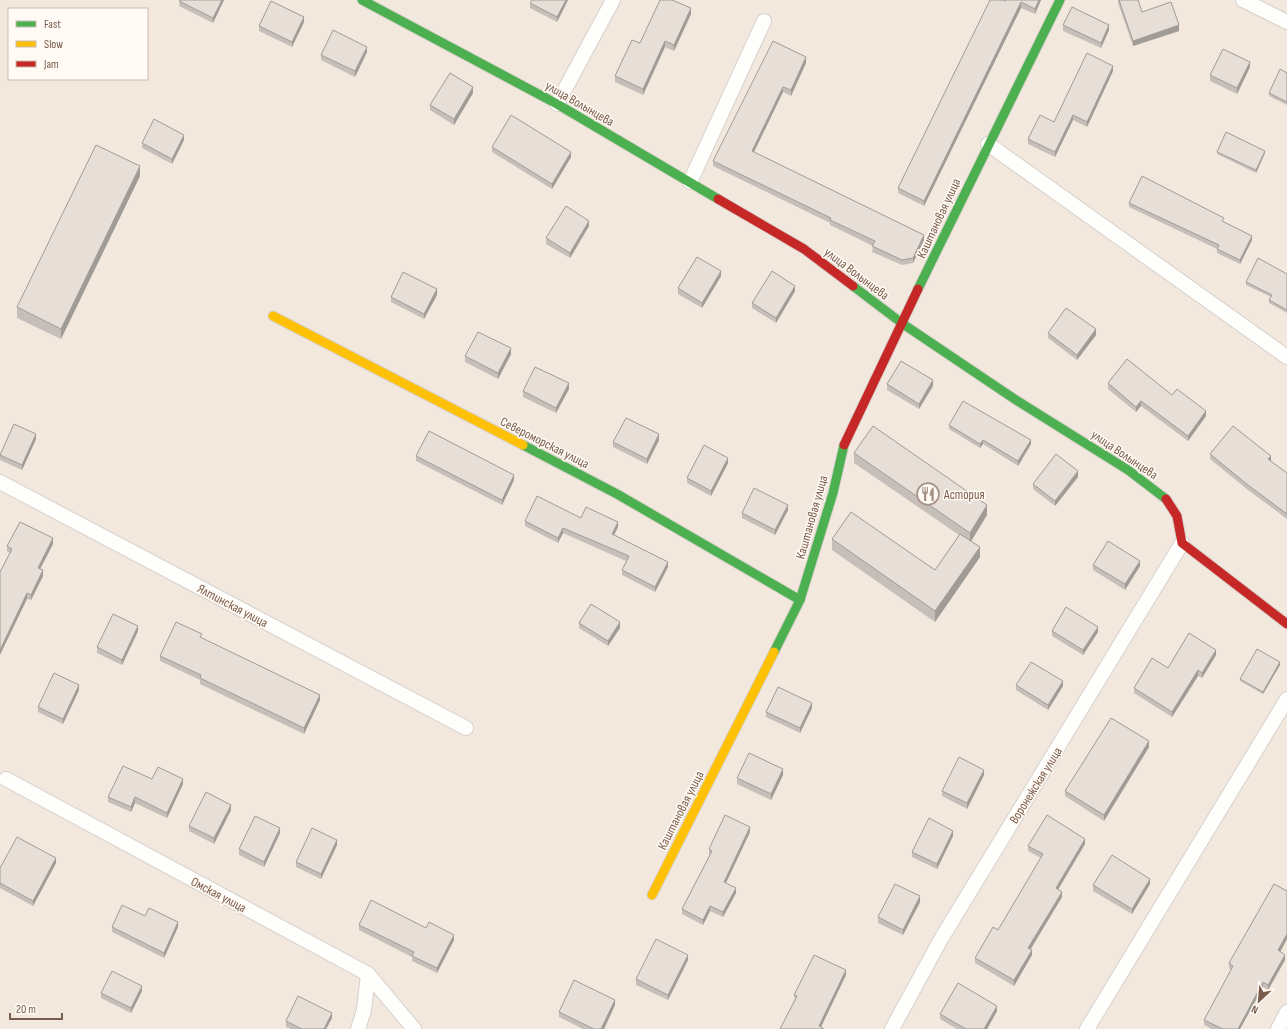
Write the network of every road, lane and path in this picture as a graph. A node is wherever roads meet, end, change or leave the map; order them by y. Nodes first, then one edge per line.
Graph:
1 (362, 0) edge
2 (613, 0) edge
3 (1060, 0) edge
4 (1243, 0) edge
5 (764, 21) dead end
6 (1287, 22) edge
7 (557, 104) junction
8 (988, 144) junction
9 (690, 182) junction
10 (273, 316) dead end
11 (903, 324) junction
12 (1287, 357) edge
13 (0, 482) edge
14 (1182, 543) junction
15 (800, 600) junction
16 (1287, 624) edge
17 (1287, 699) edge
18 (466, 728) dead end
19 (6, 779) dead end
20 (652, 895) dead end
21 (368, 974) junction
22 (1287, 1012) edge
23 (358, 1029) edge
24 (414, 1029) edge
25 (892, 1029) edge
26 (1087, 1029) edge
27 (1278, 1029) edge

1 - 7 street, улица Волынцева
2 - 7 street
3 - 8 street, Каштановая улица
4 - 6 street
5 - 9 street
7 - 9 street, улица Волынцева
8 - 11 street, Каштановая улица
8 - 12 street
9 - 11 street, улица Волынцева
10 - 15 street, Североморская улица
11 - 14 street, улица Волынцева
11 - 15 street, Каштановая улица
13 - 18 street, Ялтинская улица
14 - 16 street
14 - 25 street, Воронежская улица
15 - 20 street, Каштановая улица
17 - 26 street
19 - 21 street, Омская улица
21 - 23 street
21 - 24 street, Омская улица
22 - 27 street

